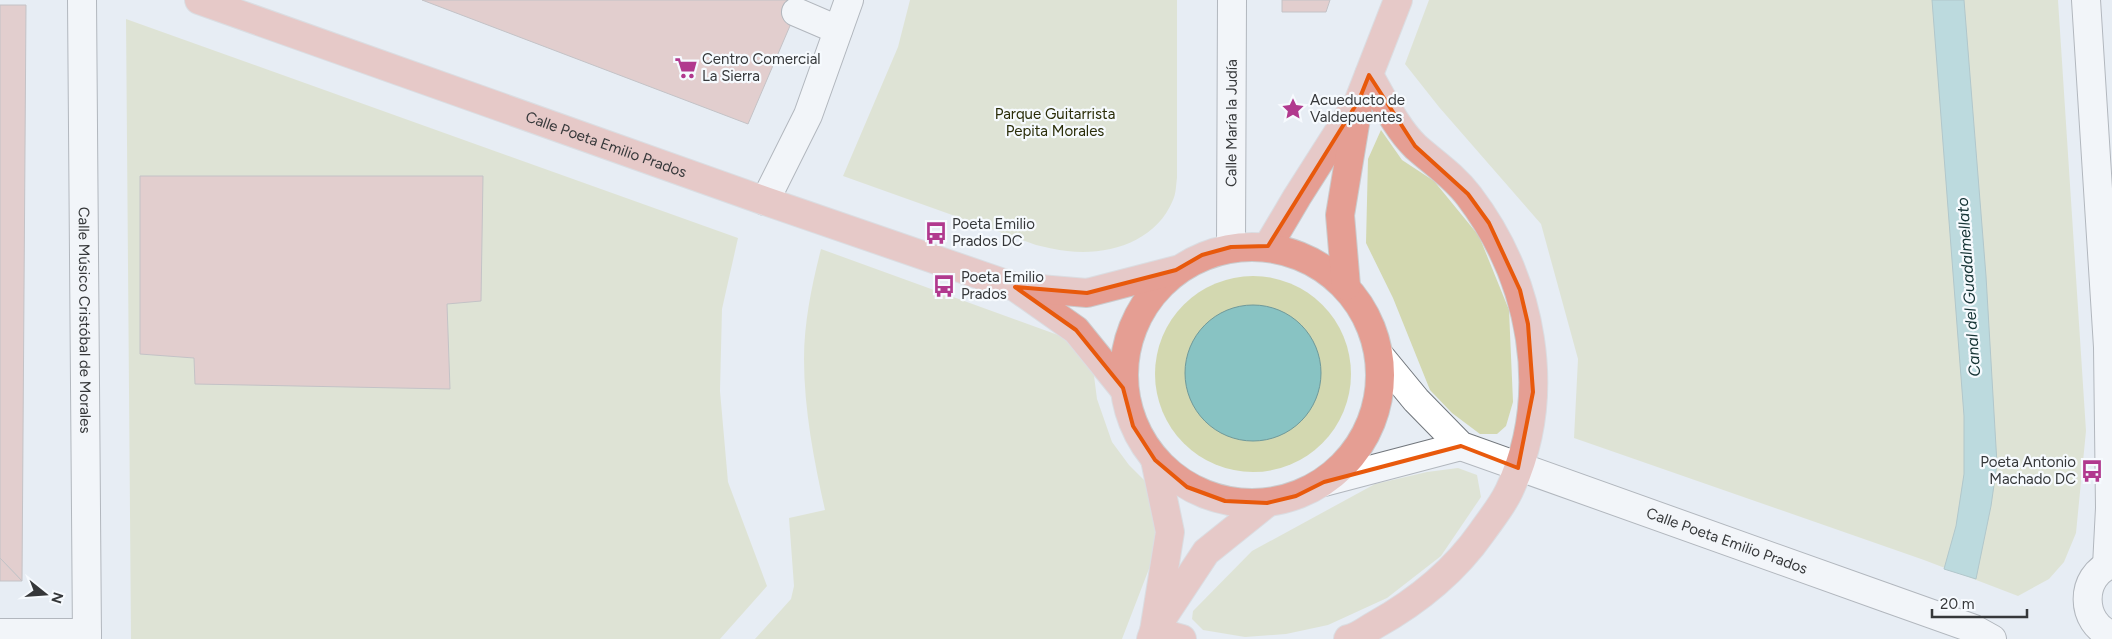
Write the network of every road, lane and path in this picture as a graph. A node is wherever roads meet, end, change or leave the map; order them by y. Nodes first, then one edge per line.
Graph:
1 (82, 0) edge
2 (199, 0) edge
3 (849, 0) edge
4 (1232, 0) edge
5 (1398, 0) edge
6 (2086, 0) edge
7 (796, 12) dead end
8 (838, 30) junction
9 (1364, 87) junction
10 (765, 201) junction
11 (1268, 246) junction
12 (1231, 247) junction
13 (1176, 270) junction
14 (1346, 286) junction
15 (1015, 287) junction
16 (1379, 355) junction
17 (1123, 388) junction
18 (1461, 446) junction
19 (1155, 460) junction
20 (1518, 468) junction
21 (1324, 482) junction
22 (1267, 503) junction
23 (2110, 565) edge
24 (0, 634) edge
25 (1152, 635) edge
26 (87, 636) edge
27 (2108, 636) edge
28 (1182, 639) edge
29 (1351, 639) edge
30 (1992, 639) edge

1 - 26 street, Calle Músico Cristóbal de Morales
2 - 10 main road, Calle Poeta Emilio Prados
3 - 8 street
4 - 12 street, Calle María la Judía
5 - 9 main road
6 - 23 street
7 - 8 street
8 - 10 street
9 - 11 main road
9 - 14 main road
9 - 20 main road
10 - 15 main road, Calle Poeta Emilio Prados
11 - 12 main road
11 - 14 main road
12 - 13 main road
13 - 15 main road, Calle Poeta Emilio Prados
13 - 17 main road
14 - 16 main road
15 - 17 main road, Calle Poeta Emilio Prados
16 - 18 street
16 - 21 main road
17 - 19 main road
18 - 20 street, Calle Poeta Emilio Prados
18 - 21 street
19 - 22 main road
19 - 25 main road
20 - 29 main road
20 - 30 street, Calle Poeta Emilio Prados
21 - 22 main road
22 - 25 main road
23 - 27 street
24 - 26 street
25 - 28 main road

